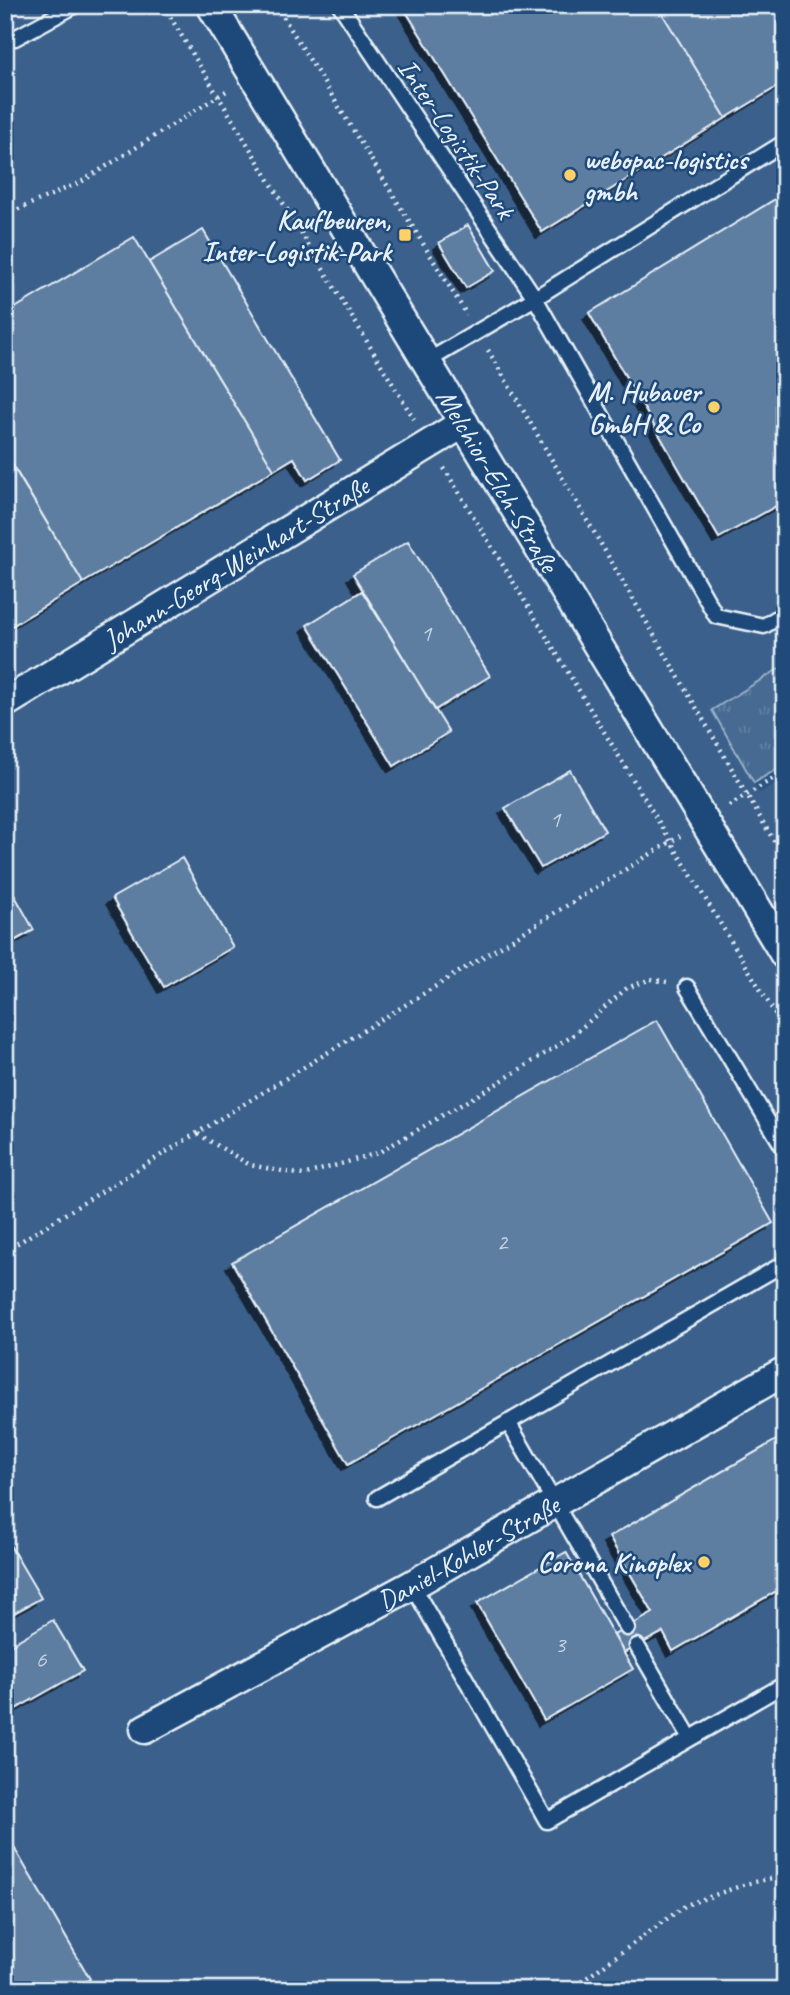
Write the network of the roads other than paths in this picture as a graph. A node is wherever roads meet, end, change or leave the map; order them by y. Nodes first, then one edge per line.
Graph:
1 (76, 5) edge
2 (211, 5) edge
3 (340, 5) edge
4 (15, 38) dead end
5 (785, 142) edge
6 (535, 298) junction
7 (426, 362) junction
8 (464, 423) junction
9 (785, 613) edge
10 (5, 703) edge
11 (785, 956) edge
12 (687, 987) road end
13 (785, 1150) edge
14 (785, 1263) edge
15 (785, 1371) edge
16 (508, 1422) junction
17 (377, 1498) dead end
18 (555, 1503) junction
19 (412, 1585) junction
20 (626, 1628) dead end
21 (637, 1646) dead end
22 (785, 1684) edge
23 (145, 1729) dead end
24 (690, 1738) junction

1 - 4 lane
2 - 7 street, Melchior-Elch-Straße
3 - 6 lane, Inter-Logistik-Park
5 - 6 lane
6 - 7 lane
6 - 9 lane, Inter-Logistik-Park
7 - 8 street, Melchior-Elch-Straße
8 - 10 street, Johann-Georg-Weinhart-Straße
8 - 11 street, Melchior-Elch-Straße
12 - 13 lane
14 - 16 lane
15 - 18 street, Daniel-Kohler-Straße
16 - 17 lane
16 - 18 lane
18 - 19 street, Daniel-Kohler-Straße
18 - 20 lane
19 - 23 street, Daniel-Kohler-Straße
19 - 24 lane
21 - 24 lane
22 - 24 lane

